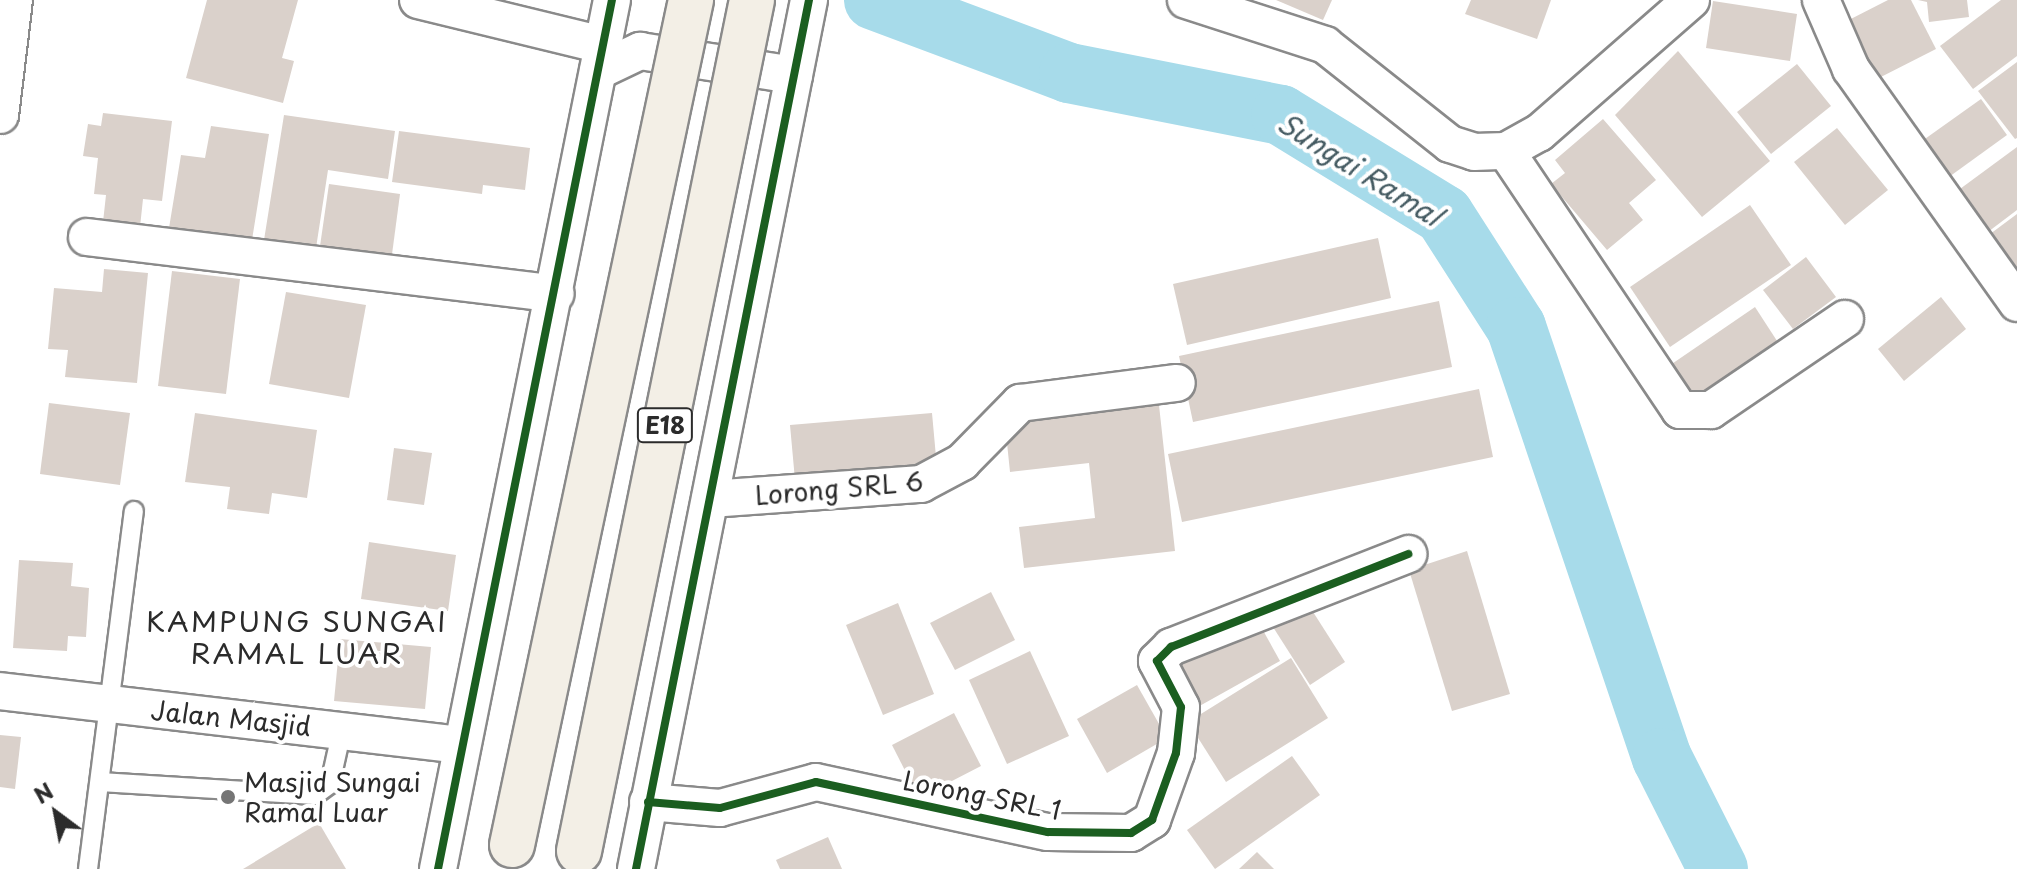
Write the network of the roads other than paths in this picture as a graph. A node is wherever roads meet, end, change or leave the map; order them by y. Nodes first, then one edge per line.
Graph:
1 (14, 0) edge
2 (418, 0) edge
3 (691, 0) edge
4 (752, 0) edge
5 (1186, 0) edge
6 (1691, 0) edge
7 (1821, 0) edge
8 (611, 4) edge
9 (807, 12) edge
10 (640, 51) junction
11 (601, 58) junction
12 (794, 75) junction
13 (0, 115) edge
14 (1506, 151) junction
15 (87, 237) dead end
16 (556, 294) junction
17 (2017, 303) edge
18 (1845, 319) dead end
19 (1177, 383) dead end
20 (710, 499) junction
21 (134, 511) dead end
22 (1408, 554) dead end
23 (0, 691) edge
24 (110, 704) junction
25 (342, 730) junction
26 (461, 745) junction
27 (100, 782) junction
28 (648, 802) junction
29 (512, 845) dead end
30 (579, 851) dead end
31 (88, 869) edge
32 (438, 869) edge
33 (636, 869) edge

1 - 13 street
2 - 11 street
3 - 29 highway, E18, bridge
4 - 30 highway, E18, bridge
5 - 14 street
6 - 14 street
7 - 17 street
8 - 10 street
8 - 11 street
9 - 12 street
10 - 11 street
10 - 12 street
11 - 16 street
12 - 20 street
14 - 18 street
15 - 16 street
16 - 26 street
19 - 20 street, Lorong SRL 6
20 - 28 street
21 - 24 lane
22 - 28 street, Lorong SRL 1
23 - 24 street, Jalan Masjid
24 - 25 street, Jalan Masjid
24 - 27 lane
25 - 26 street, Jalan Masjid
25 - 27 lane
26 - 32 street
27 - 31 lane
28 - 33 street

